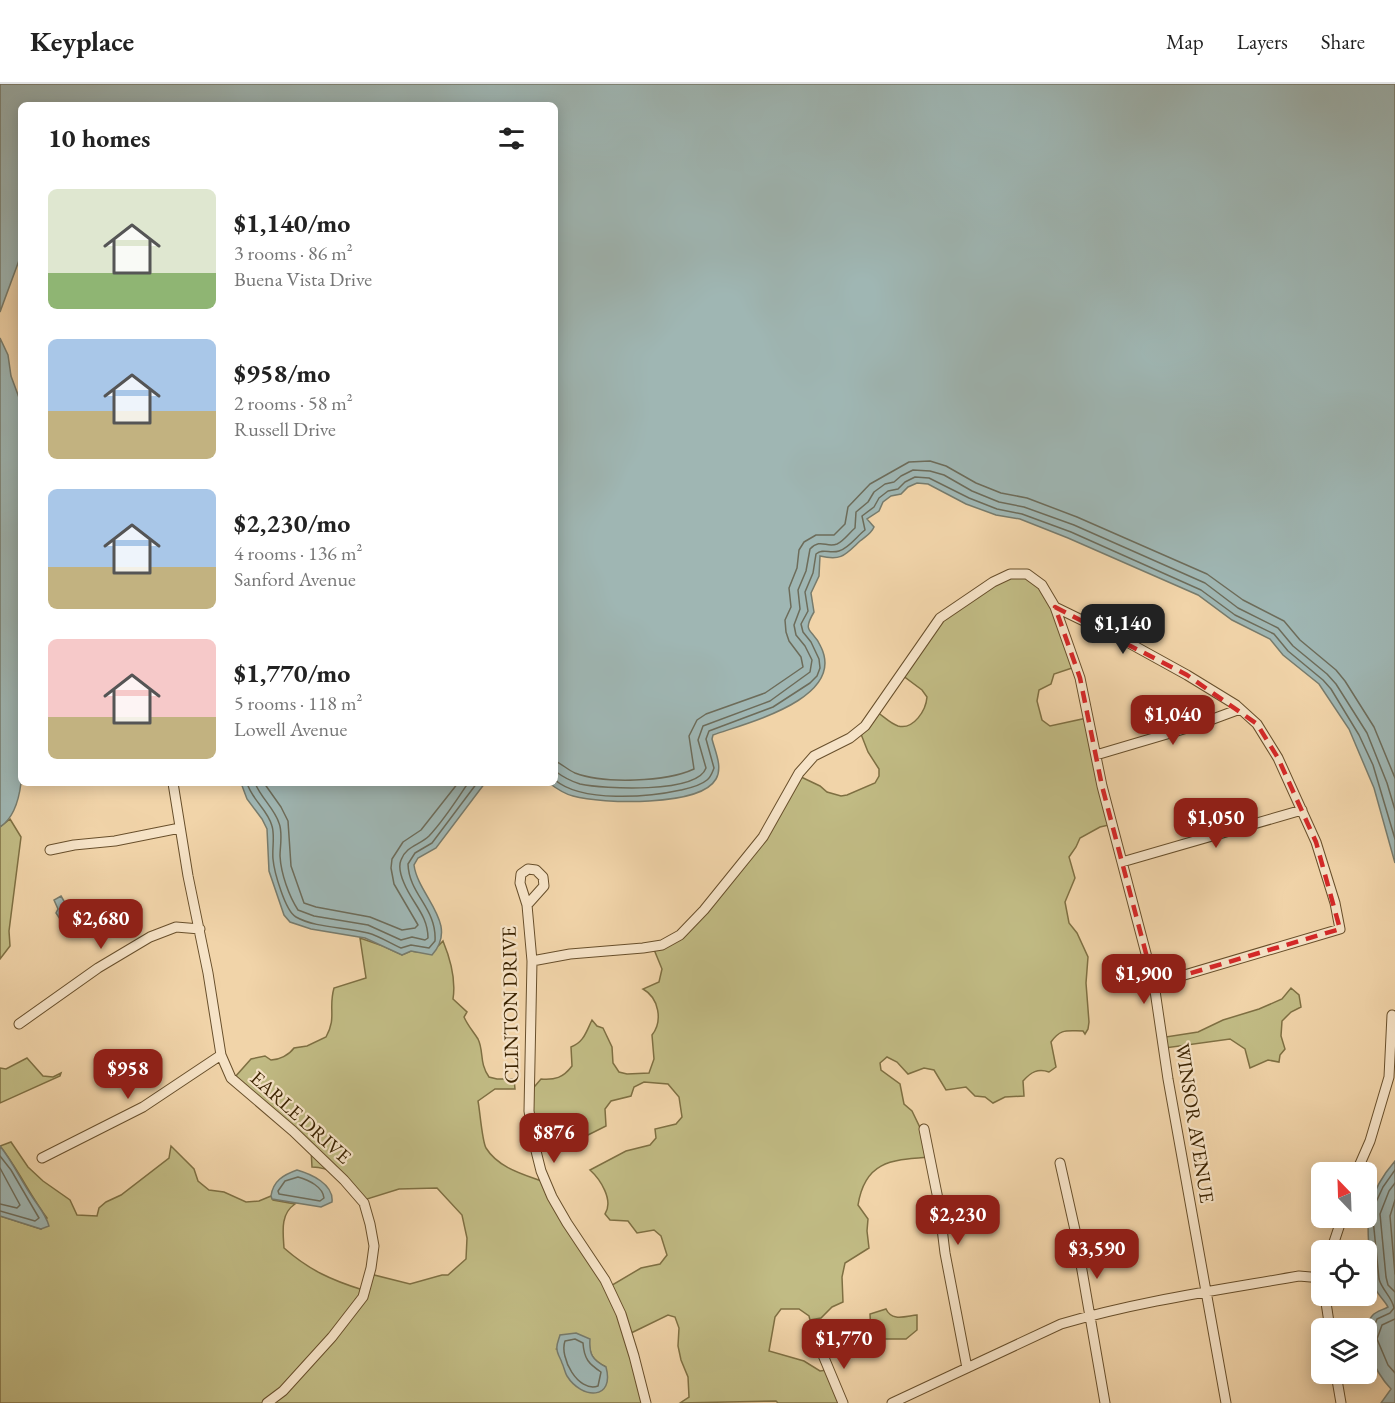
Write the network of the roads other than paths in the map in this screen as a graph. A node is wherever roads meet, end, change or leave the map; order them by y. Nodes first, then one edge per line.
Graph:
1 (1055, 607) junction
2 (1240, 709) junction
3 (1096, 755) junction
4 (173, 786) edge
5 (1302, 810) junction
6 (180, 828) junction
7 (50, 850) dead end
8 (1122, 862) junction
9 (527, 905) dead end
10 (200, 929) junction
11 (532, 961) junction
12 (1154, 984) junction
13 (1392, 1015) dead end
14 (19, 1024) dead end
15 (221, 1055) junction
16 (924, 1129) dead end
17 (42, 1158) dead end
18 (1361, 1162) edge
19 (1060, 1163) dead end
20 (1311, 1277) edge
21 (1206, 1293) junction
22 (1089, 1316) junction
23 (820, 1348) dead end
24 (967, 1368) junction
25 (1338, 1384) edge
26 (267, 1403) edge
27 (646, 1403) edge
28 (843, 1403) edge
29 (892, 1403) edge
30 (1105, 1403) edge
31 (1226, 1403) edge
32 (1341, 1403) edge

1 - 2 street
1 - 3 street, WINSOR AVENUE
1 - 11 street, WINSOR AVENUE
2 - 3 street
2 - 5 street
3 - 8 street, WINSOR AVENUE
4 - 6 street, EARLE DRIVE
5 - 8 street
5 - 12 street
6 - 7 street
6 - 10 street, EARLE DRIVE
8 - 12 street, WINSOR AVENUE
9 - 11 street, CLINTON DRIVE
10 - 14 street
10 - 15 street, EARLE DRIVE
11 - 27 street, CLINTON DRIVE
12 - 21 street, WINSOR AVENUE
13 - 18 street
15 - 17 street
15 - 26 street, EARLE DRIVE
16 - 24 street
19 - 22 street
20 - 21 street
21 - 22 street
21 - 31 street, WINSOR AVENUE
22 - 24 street
22 - 30 street
23 - 28 street
24 - 29 street
25 - 32 street

